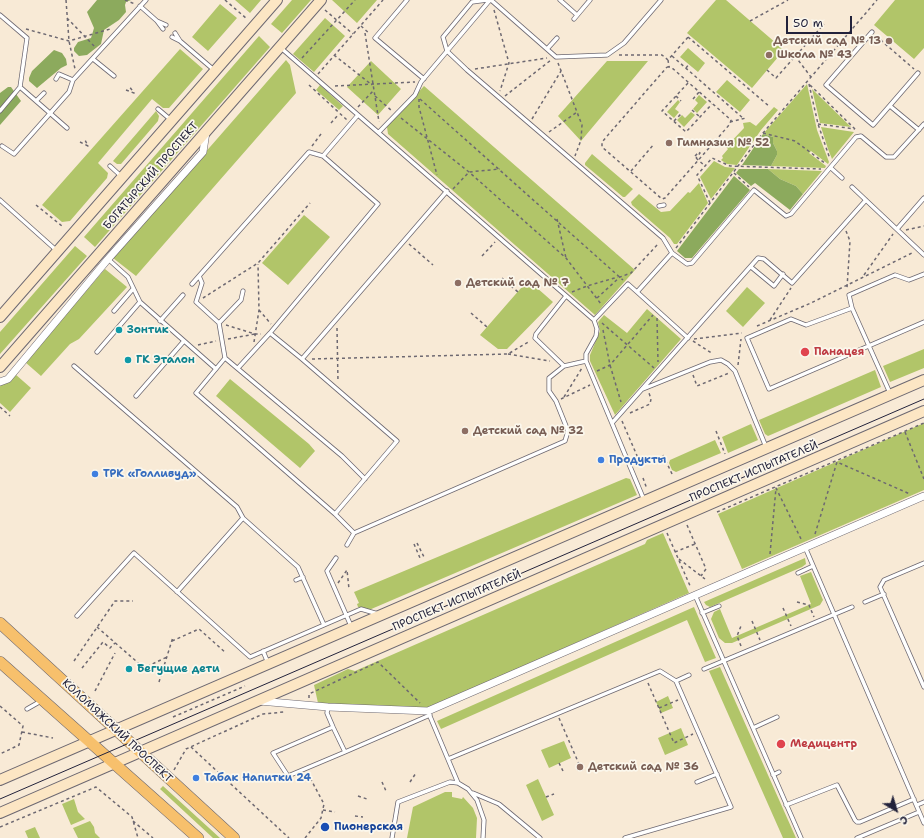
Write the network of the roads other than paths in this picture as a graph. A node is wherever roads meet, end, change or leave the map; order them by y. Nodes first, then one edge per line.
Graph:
1 (146, 0) edge
2 (277, 0) edge
3 (407, 0) edge
4 (487, 0) edge
5 (491, 0) edge
6 (560, 0) edge
7 (590, 0) edge
8 (661, 0) edge
9 (323, 5) edge
10 (140, 6) junction
11 (0, 15) edge
12 (577, 15) junction
13 (574, 19) dead end
14 (157, 21) junction
15 (166, 26) dead end
16 (163, 29) dead end
17 (872, 32) road end
18 (175, 33) dead end
19 (172, 37) dead end
20 (557, 38) dead end
21 (180, 41) junction
22 (280, 46) junction
23 (547, 49) junction
24 (448, 51) junction
25 (93, 58) junction
26 (215, 71) junction
27 (918, 73) road end
28 (114, 76) dead end
29 (56, 78) dead end
30 (73, 80) junction
31 (422, 80) junction
32 (20, 87) junction
33 (44, 93) dead end
34 (36, 101) junction
35 (890, 106) junction
36 (158, 109) dead end
37 (0, 111) edge
38 (50, 113) junction
39 (358, 115) junction
40 (172, 120) junction
41 (924, 124) edge
42 (67, 128) dead end
43 (919, 130) junction
44 (206, 131) junction
45 (380, 131) junction
46 (2, 146) dead end
47 (323, 156) junction
48 (110, 166) dead end
49 (831, 168) junction
50 (122, 177) junction
51 (842, 178) dead end
52 (852, 187) dead end
53 (449, 192) junction
54 (924, 198) edge
55 (0, 200) edge
56 (866, 200) junction
57 (659, 206) dead end
58 (664, 206) dead end
59 (899, 230) junction
60 (58, 251) junction
61 (672, 252) junction
62 (924, 255) edge
63 (108, 260) junction
64 (751, 267) junction
65 (783, 274) junction
66 (924, 274) edge
67 (199, 276) junction
68 (192, 284) dead end
69 (133, 289) junction
70 (243, 291) dead end
71 (638, 292) junction
72 (183, 295) dead end
73 (568, 295) junction
74 (140, 302) junction
75 (852, 308) junction
76 (114, 311) dead end
77 (1, 313) edge
78 (160, 320) junction
79 (594, 320) junction
80 (924, 322) edge
81 (219, 323) junction
82 (270, 333) junction
83 (688, 338) junction
84 (184, 341) junction
85 (869, 345) junction
86 (96, 352) dead end
87 (225, 358) junction
88 (302, 360) junction
89 (586, 361) junction
90 (74, 366) dead end
91 (564, 366) junction
92 (0, 367) edge
93 (238, 368) junction
94 (216, 369) junction
95 (924, 380) edge
96 (0, 382) edge
97 (641, 390) junction
98 (891, 394) junction
99 (136, 396) dead end
100 (924, 412) edge
101 (612, 423) junction
102 (766, 448) junction
103 (365, 479) junction
104 (924, 496) edge
105 (644, 501) junction
106 (335, 514) junction
107 (243, 518) junction
108 (354, 533) junction
109 (347, 545) dead end
110 (804, 545) junction
111 (336, 558) dead end
112 (924, 563) edge
113 (813, 566) junction
114 (798, 573) dead end
115 (303, 577) junction
116 (296, 580) dead end
117 (177, 592) junction
118 (884, 594) junction
119 (695, 595) junction
120 (865, 602) dead end
121 (719, 606) dead end
122 (852, 607) dead end
123 (702, 613) junction
124 (380, 614) junction
125 (834, 615) junction
126 (77, 616) dead end
127 (346, 616) junction
128 (0, 623) edge
129 (324, 625) junction
130 (351, 627) junction
131 (263, 651) junction
132 (723, 661) junction
133 (0, 662) edge
134 (268, 663) junction
135 (704, 669) dead end
136 (690, 675) dead end
137 (676, 681) junction
138 (924, 687) edge
139 (42, 700) junction
140 (258, 701) junction
141 (328, 707) junction
142 (27, 709) dead end
143 (429, 713) junction
144 (777, 717) dead end
145 (333, 727) junction
146 (753, 728) junction
147 (115, 729) junction
148 (88, 741) junction
149 (140, 752) junction
150 (345, 752) junction
151 (448, 759) junction
152 (114, 763) junction
153 (779, 772) dead end
154 (716, 774) junction
155 (773, 775) junction
156 (0, 780) edge
157 (697, 782) dead end
158 (458, 783) junction
159 (472, 793) junction
160 (914, 799) junction
161 (924, 802) edge
162 (786, 805) junction
163 (917, 805) junction
164 (919, 812) junction
165 (0, 813) edge
166 (924, 823) edge
167 (198, 838) edge
168 (234, 838) edge
169 (392, 838) edge
170 (483, 838) edge
171 (540, 838) edge
172 (625, 838) edge
173 (801, 838) edge
174 (857, 838) edge

1 - 10 lane
2 - 26 main road, БОГАТЫРСКИЙ ПРОСПЕКТ
3 - 31 lane
4 - 24 lane
5 - 23 lane
5 - 24 lane
6 - 12 lane
7 - 12 lane
8 - 23 lane
9 - 22 main road, БОГАТЫРСКИЙ ПРОСПЕКТ
10 - 14 lane
10 - 25 lane
11 - 32 lane
12 - 13 lane
14 - 15 lane
14 - 16 lane
17 - 35 lane
18 - 21 lane
19 - 21 lane
20 - 23 lane
21 - 26 lane
22 - 39 lane
22 - 44 main road, БОГАТЫРСКИЙ ПРОСПЕКТ
24 - 31 lane
24 - 61 lane
25 - 28 lane
25 - 30 lane
26 - 40 main road, БОГАТЫРСКИЙ ПРОСПЕКТ
27 - 35 lane
29 - 30 lane
30 - 38 lane
31 - 45 lane
32 - 34 lane
32 - 37 lane
33 - 34 lane
34 - 38 lane
35 - 43 lane
36 - 40 lane
38 - 42 lane
38 - 46 lane
39 - 45 lane
39 - 47 lane
40 - 50 main road, БОГАТЫРСКИЙ ПРОСПЕКТ
41 - 43 lane
43 - 49 lane
44 - 63 street
44 - 92 main road, БОГАТЫРСКИЙ ПРОСПЕКТ
45 - 53 lane
47 - 67 lane
47 - 82 lane
48 - 50 lane
49 - 51 lane
49 - 61 lane
50 - 60 main road, БОГАТЫРСКИЙ ПРОСПЕКТ
52 - 56 lane
53 - 73 lane
53 - 88 lane
54 - 59 lane
55 - 60 lane
56 - 59 lane
56 - 65 lane
57 - 58 lane
59 - 62 lane
60 - 77 main road, БОГАТЫРСКИЙ ПРОСПЕКТ
61 - 71 lane
63 - 69 lane
63 - 96 street
64 - 65 lane
64 - 65 lane
64 - 83 lane
66 - 75 lane
67 - 68 lane
67 - 81 lane
69 - 74 lane
69 - 76 lane
70 - 81 lane
71 - 79 lane
71 - 83 lane
72 - 78 lane
73 - 79 lane
73 - 91 lane
74 - 78 lane
74 - 86 lane
75 - 85 lane
75 - 85 lane
78 - 84 lane
79 - 89 lane
80 - 85 lane
81 - 87 lane
82 - 88 lane
82 - 93 lane
83 - 97 lane
84 - 94 lane
84 - 99 lane
85 - 98 lane
87 - 93 lane
87 - 94 lane
88 - 103 lane
89 - 91 lane
89 - 101 lane
90 - 107 lane
91 - 108 lane
93 - 103 lane
94 - 106 lane
95 - 98 main road, ПРОСПЕКТ ИСПЫТАТЕЛЕЙ
97 - 101 lane
97 - 102 lane
98 - 102 main road, ПРОСПЕКТ ИСПЫТАТЕЛЕЙ
100 - 140 main road, ПРОСПЕКТ ИСПЫТАТЕЛЕЙ
101 - 105 lane
102 - 105 main road, ПРОСПЕКТ ИСПЫТАТЕЛЕЙ
103 - 106 lane
104 - 110 street
105 - 124 main road, ПРОСПЕКТ ИСПЫТАТЕЛЕЙ
106 - 108 lane
107 - 115 lane
107 - 117 lane
108 - 109 lane
110 - 113 lane
110 - 119 street
111 - 127 lane
112 - 118 lane
113 - 114 lane
113 - 125 lane
115 - 116 lane
115 - 129 lane
117 - 126 lane
117 - 131 lane
118 - 120 lane
118 - 138 lane
119 - 123 lane
119 - 143 street
121 - 123 lane
122 - 125 lane
123 - 132 lane
124 - 127 lane
124 - 130 main road, ПРОСПЕКТ ИСПЫТАТЕЛЕЙ
125 - 132 lane
125 - 160 lane
127 - 129 lane
127 - 130 lane
128 - 147 main road, КОЛОМЯЖСКИЙ ПРОСПЕКТ
129 - 131 lane
130 - 134 main road, ПРОСПЕКТ ИСПЫТАТЕЛЕЙ
131 - 134 lane
132 - 135 lane
132 - 146 lane
133 - 139 main road
134 - 147 main road, ПРОСПЕКТ ИСПЫТАТЕЛЕЙ
136 - 137 lane
137 - 151 lane
137 - 154 lane
139 - 142 lane
139 - 148 main road
140 - 141 street
140 - 149 main road, ПРОСПЕКТ ИСПЫТАТЕЛЕЙ
141 - 143 street
141 - 145 lane
143 - 150 lane
143 - 151 lane
144 - 146 lane
145 - 150 lane
145 - 150 lane
146 - 155 lane
147 - 148 main road, ПРОСПЕКТ ИСПЫТАТЕЛЕЙ
147 - 149 main road, КОЛОМЯЖСКИЙ ПРОСПЕКТ
148 - 152 main road
148 - 156 main road, ПРОСПЕКТ ИСПЫТАТЕЛЕЙ
149 - 152 main road, ПРОСПЕКТ ИСПЫТАТЕЛЕЙ
149 - 168 main road, КОЛОМЯЖСКИЙ ПРОСПЕКТ
151 - 158 lane
152 - 165 main road, ПРОСПЕКТ ИСПЫТАТЕЛЕЙ
152 - 167 main road
153 - 155 lane
154 - 157 lane
154 - 172 lane
155 - 162 lane
158 - 159 lane
158 - 169 lane
159 - 170 lane
159 - 171 lane
160 - 162 lane
160 - 163 lane
161 - 163 lane
162 - 173 lane
163 - 164 lane
164 - 166 lane
164 - 174 lane

